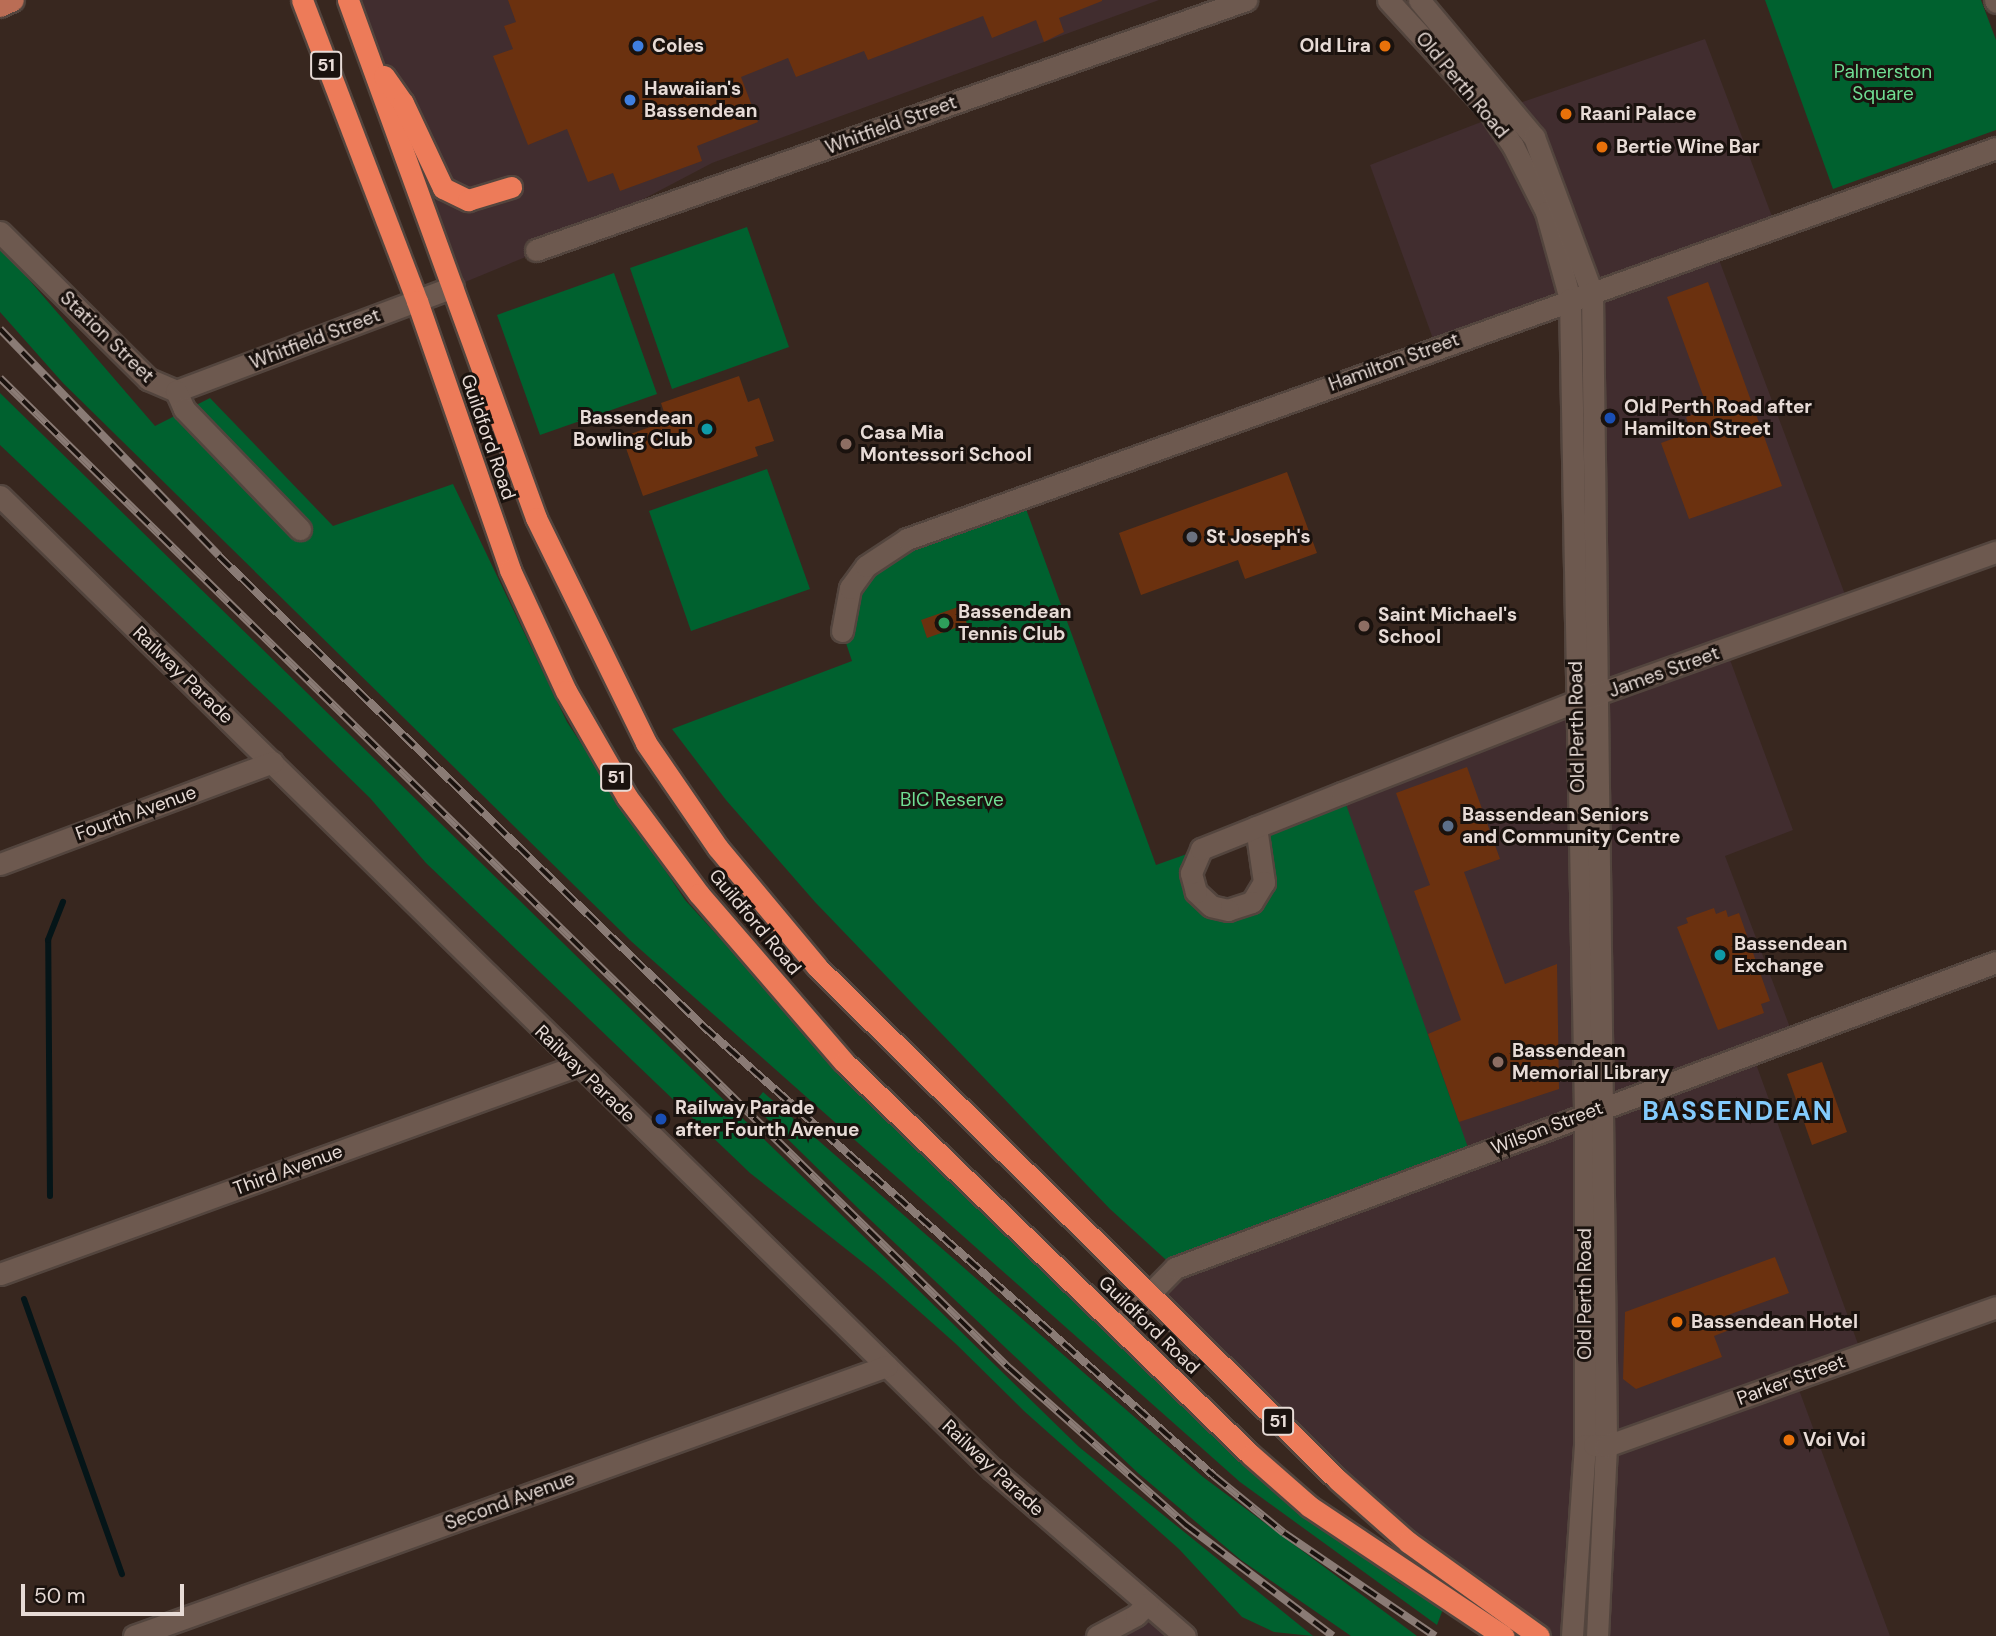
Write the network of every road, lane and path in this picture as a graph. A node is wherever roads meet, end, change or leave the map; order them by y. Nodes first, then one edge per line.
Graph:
1 (13, 0) edge
2 (348, 0) edge
3 (1246, 0) edge
4 (1388, 0) edge
5 (1419, 0) edge
6 (302, 5) edge
7 (0, 6) edge
8 (367, 51) junction
9 (1996, 148) edge
10 (511, 187) dead end
11 (0, 232) edge
12 (536, 250) dead end
13 (453, 287) junction
14 (1592, 293) junction
15 (1570, 299) junction
16 (417, 301) junction
17 (176, 391) junction
18 (0, 496) edge
19 (300, 529) dead end
20 (1996, 552) edge
21 (842, 631) dead end
22 (1600, 695) junction
23 (1577, 701) junction
24 (273, 762) junction
25 (1256, 827) dead end
26 (0, 864) edge
27 (1996, 962) edge
28 (576, 1066) junction
29 (1594, 1110) junction
30 (0, 1275) edge
31 (1148, 1295) junction
32 (1996, 1307) edge
33 (1118, 1326) junction
34 (887, 1366) junction
35 (1595, 1445) junction
36 (1147, 1604) junction
37 (134, 1636) edge
38 (1097, 1636) edge
39 (1185, 1636) edge
40 (1503, 1636) edge
41 (1539, 1636) edge
42 (1572, 1636) edge
43 (1597, 1636) edge

1 - 7 main road
2 - 8 highway, Guildford Road / 51
3 - 12 street, Whitfield Street
4 - 15 street, Old Perth Road
5 - 14 street, Old Perth Road
6 - 16 highway, Guildford Road / 51
8 - 10 highway
8 - 13 highway, Guildford Road / 51
9 - 14 street, Hamilton Street
11 - 17 street, Station Street
13 - 16 street, Whitfield Street
13 - 31 highway, Guildford Road / 51
14 - 15 street, Hamilton Street
14 - 22 street, Old Perth Road
15 - 21 street, Hamilton Street
15 - 23 street, Old Perth Road
16 - 17 street, Whitfield Street
16 - 33 highway, Guildford Road / 51
17 - 19 street, Station Street
18 - 24 street, Railway Parade
20 - 22 street, James Street
22 - 23 street, James Street
22 - 29 street, Old Perth Road
23 - 25 street, James Street
23 - 29 street, Old Perth Road
24 - 26 street, Fourth Avenue
24 - 28 street, Railway Parade
27 - 29 street, Wilson Street
28 - 30 street, Third Avenue
28 - 34 street, Railway Parade
29 - 31 street, Wilson Street
29 - 35 street, Old Perth Road
31 - 33 street, Wilson Street
31 - 41 highway, Guildford Road / 51
32 - 35 street, Parker Street
33 - 40 highway, Guildford Road / 51
34 - 36 street, Railway Parade
34 - 37 street, Second Avenue
35 - 42 street, Old Perth Road
35 - 43 street, Old Perth Road
36 - 38 street
36 - 39 street, Railway Parade

